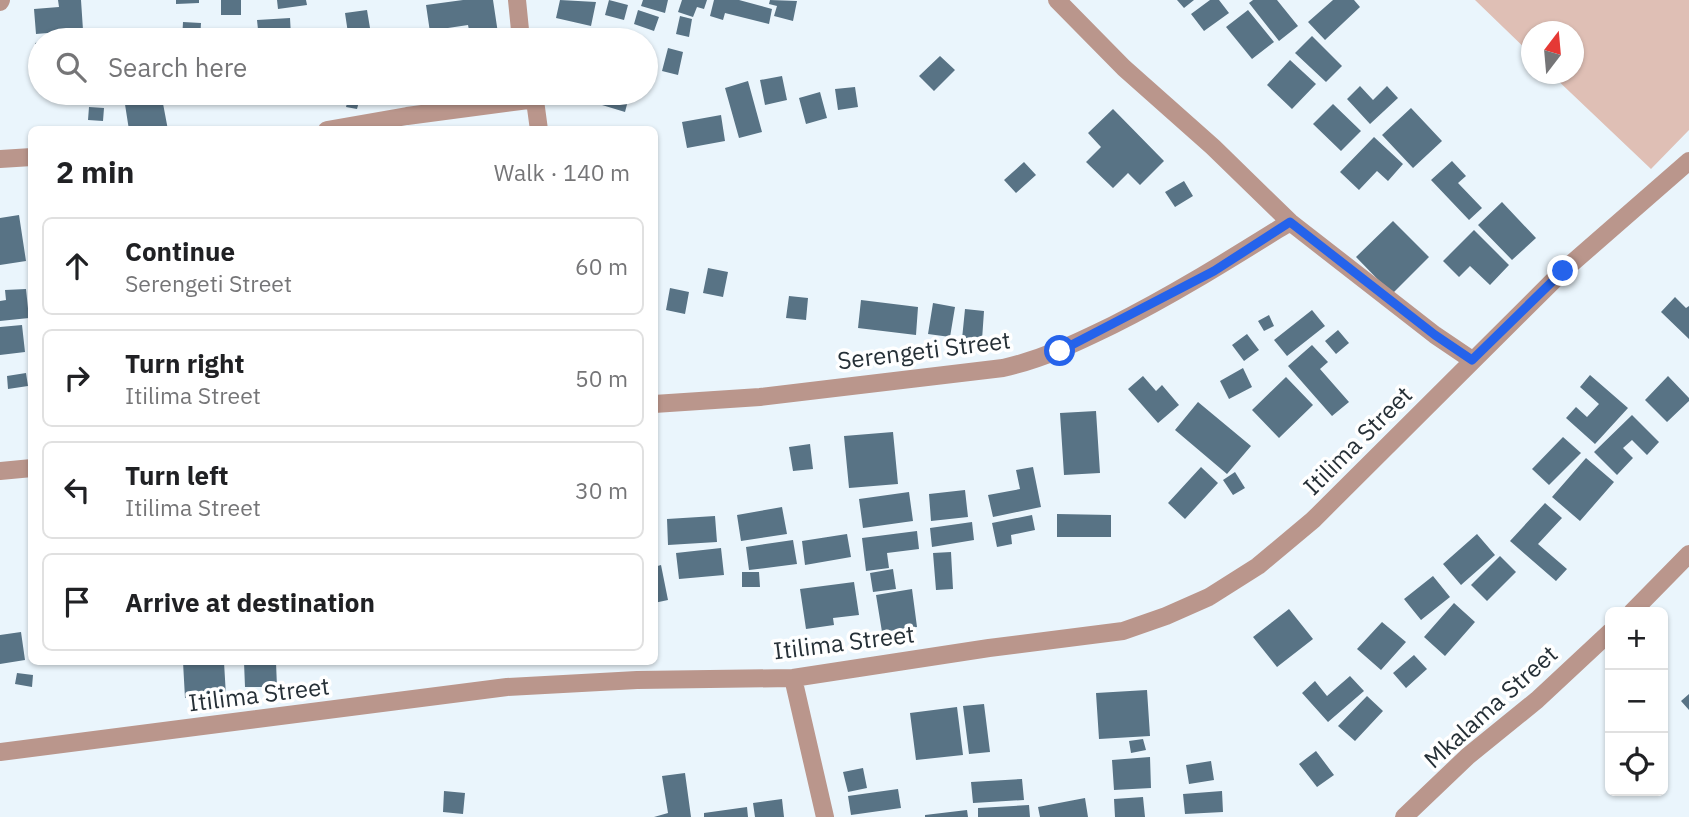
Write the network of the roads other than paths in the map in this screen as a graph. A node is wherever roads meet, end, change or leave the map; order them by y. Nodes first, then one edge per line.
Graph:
1 (517, 0) edge
2 (1057, 0) edge
3 (520, 28) edge
4 (477, 105) edge
5 (536, 105) edge
6 (350, 126) edge
7 (539, 126) edge
8 (28, 157) edge
9 (0, 159) edge
10 (1689, 160) edge
11 (1290, 222) junction
12 (1472, 360) junction
13 (658, 404) edge
14 (28, 468) edge
15 (0, 471) edge
16 (1689, 554) edge
17 (1637, 607) edge
18 (1605, 637) edge
19 (793, 678) junction
20 (0, 752) edge
21 (825, 817) edge
22 (1404, 817) edge

1 - 3 street
2 - 11 street
4 - 6 street
5 - 7 street
8 - 9 street
10 - 12 street, Itilima Street
11 - 12 street
11 - 13 street, Serengeti Street
12 - 19 street, Itilima Street
14 - 15 street
16 - 17 street
18 - 22 street, Mkalama Street
19 - 20 street, Itilima Street
19 - 21 street

